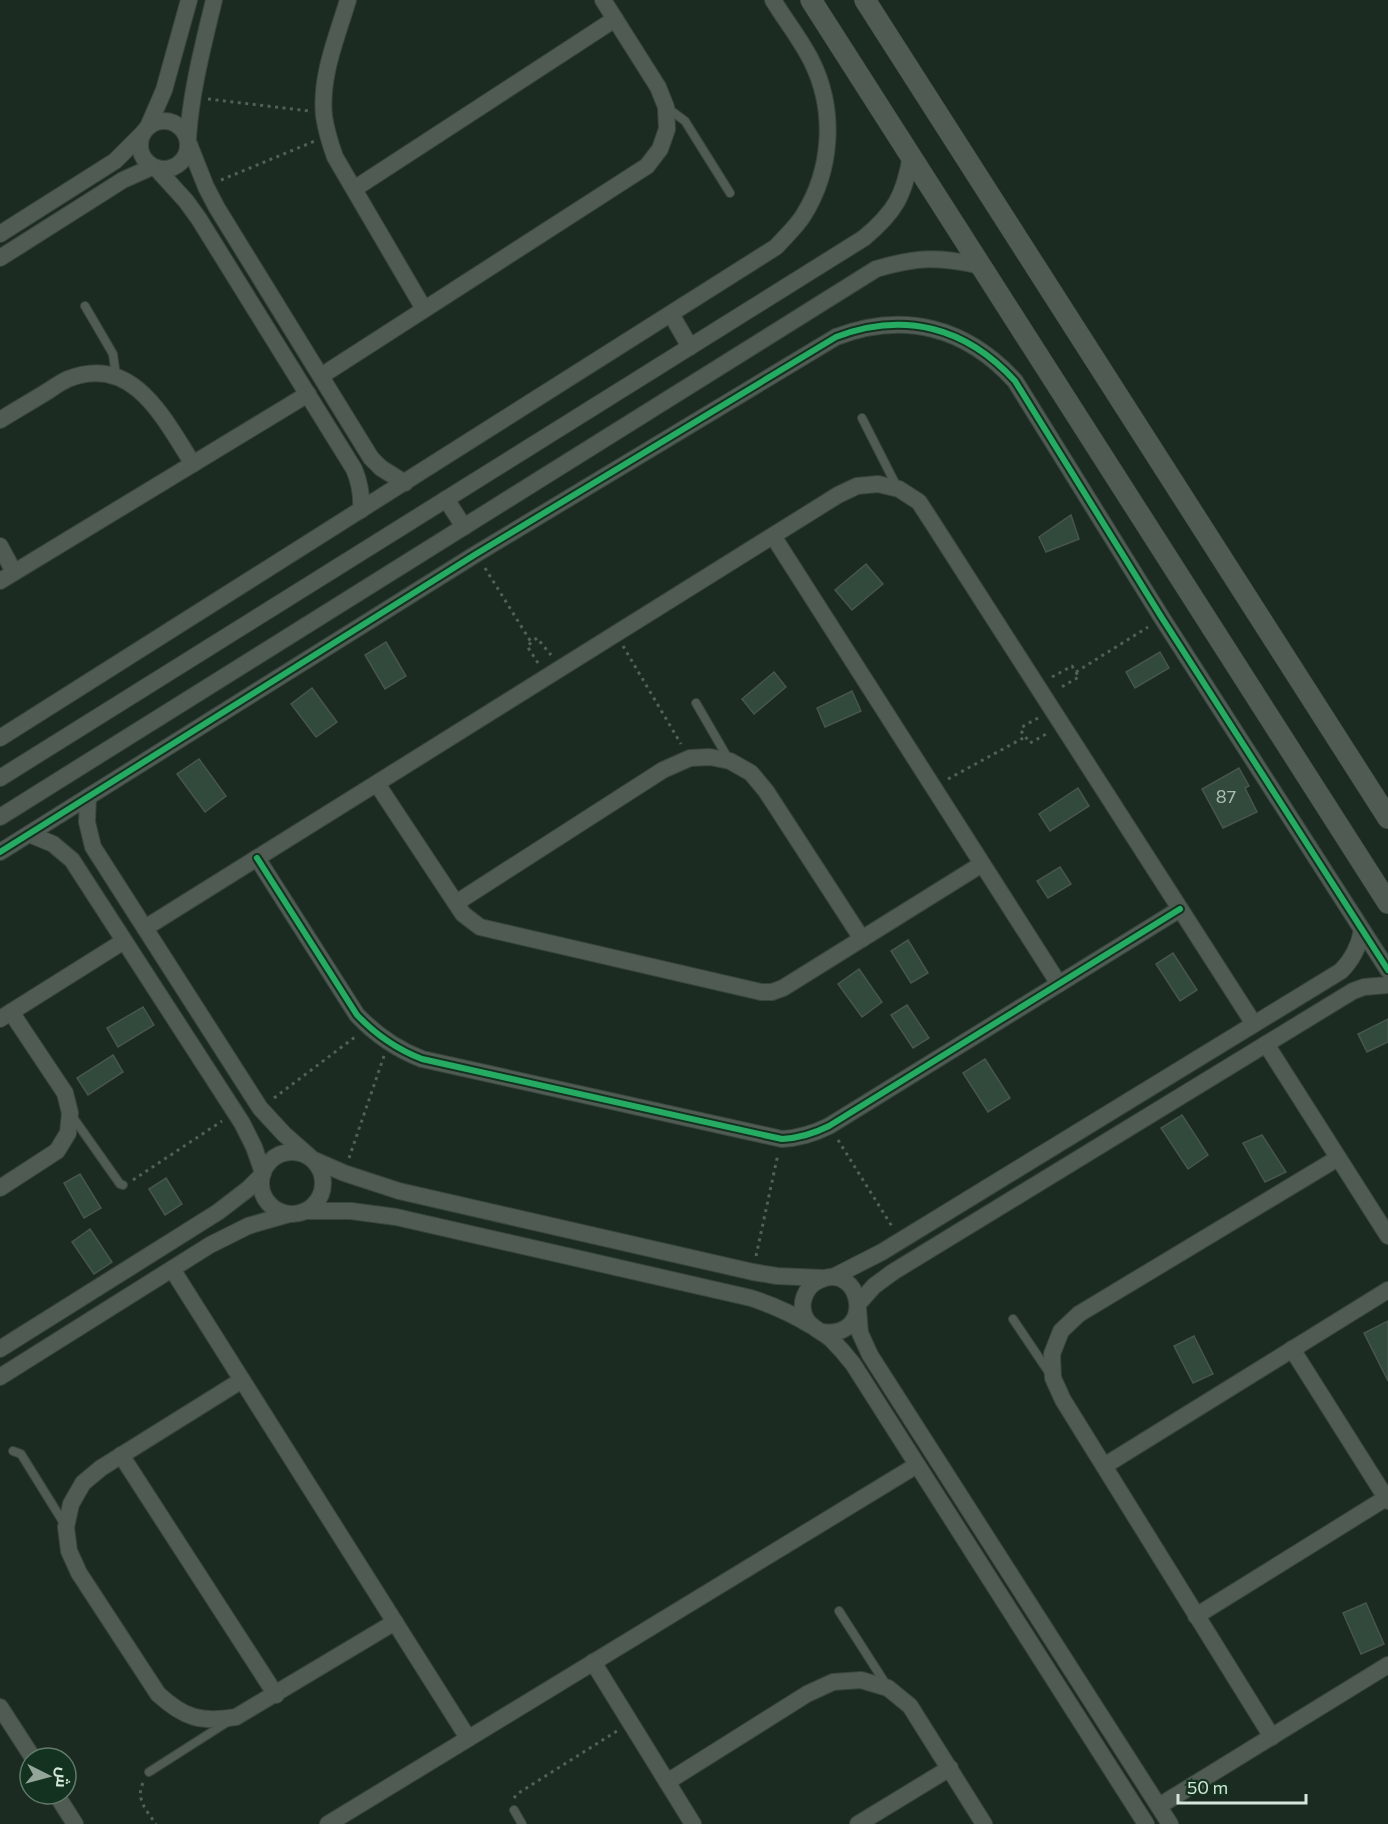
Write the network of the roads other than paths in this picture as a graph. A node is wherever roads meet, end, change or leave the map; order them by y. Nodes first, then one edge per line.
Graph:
1 (189, 0) edge
2 (214, 0) edge
3 (348, 0) edge
4 (603, 0) edge
5 (773, 0) edge
6 (812, 0) edge
7 (865, 0) edge
8 (615, 19) junction
9 (666, 107) junction
10 (146, 130) junction
11 (188, 141) junction
12 (911, 156) junction
13 (154, 167) junction
14 (354, 189) junction
15 (730, 193) dead end
16 (0, 234) edge
17 (0, 258) edge
18 (981, 266) junction
19 (84, 306) dead end
20 (424, 309) junction
21 (671, 314) junction
22 (690, 346) junction
23 (116, 376) junction
24 (321, 376) junction
25 (308, 394) junction
26 (862, 418) dead end
27 (0, 420) edge
28 (193, 464) junction
29 (405, 483) junction
30 (899, 489) junction
31 (446, 499) junction
32 (361, 510) junction
33 (464, 527) junction
34 (773, 536) junction
35 (0, 546) edge
36 (7, 577) edge
37 (360, 592) junction
38 (379, 614) junction
39 (696, 703) dead end
40 (0, 738) edge
41 (730, 761) junction
42 (0, 778) edge
43 (377, 784) junction
44 (88, 797) junction
45 (0, 817) edge
46 (1388, 818) edge
47 (29, 834) junction
48 (0, 852) edge
49 (257, 858) junction
50 (982, 864) junction
51 (456, 903) junction
52 (1388, 903) edge
53 (1180, 909) junction
54 (145, 928) junction
55 (1362, 930) junction
56 (862, 939) junction
57 (124, 941) junction
58 (1388, 970) edge
59 (1059, 984) junction
60 (1388, 985) edge
61 (6, 1015) edge
62 (1254, 1024) junction
63 (1266, 1044) junction
64 (70, 1113) junction
65 (311, 1158) junction
66 (1338, 1158) junction
67 (262, 1174) junction
68 (123, 1185) road end
69 (0, 1188) edge
70 (297, 1213) junction
71 (1388, 1236) edge
72 (172, 1269) junction
73 (828, 1277) junction
74 (1388, 1290) edge
75 (858, 1307) junction
76 (1013, 1319) dead end
77 (818, 1329) junction
78 (0, 1348) edge
79 (1292, 1349) junction
80 (0, 1377) edge
81 (1053, 1378) junction
82 (242, 1380) junction
83 (13, 1451) dead end
84 (120, 1455) junction
85 (917, 1465) junction
86 (1104, 1466) junction
87 (1387, 1500) edge
88 (66, 1527) junction
89 (839, 1611) dead end
90 (1196, 1616) junction
91 (395, 1622) junction
92 (593, 1662) junction
93 (1388, 1665) edge
94 (888, 1688) junction
95 (276, 1695) junction
96 (0, 1707) edge
97 (236, 1717) junction
98 (1272, 1737) junction
99 (468, 1738) junction
100 (25, 1746) edge
101 (950, 1768) junction
102 (148, 1772) road end
103 (667, 1782) junction
104 (64, 1806) edge
105 (1159, 1806) junction
106 (514, 1810) road end
107 (1139, 1822) edge
108 (75, 1824) edge
109 (328, 1824) edge
110 (522, 1824) edge
111 (693, 1824) edge
112 (858, 1824) edge
113 (984, 1824) edge
114 (1170, 1824) edge

1 - 10 street
2 - 11 street
3 - 14 street
4 - 8 street
5 - 21 street
6 - 12 street
7 - 46 street
8 - 9 street
8 - 14 street
9 - 15 lane
9 - 20 street
10 - 11 street
10 - 13 street
10 - 16 street
11 - 13 street
11 - 24 street
12 - 18 street
12 - 22 street
13 - 17 street
13 - 25 street
14 - 20 street
18 - 33 street
18 - 52 street
19 - 23 lane
20 - 24 street
21 - 22 street
21 - 29 street
22 - 31 street
23 - 27 street
23 - 28 street
24 - 29 street
25 - 28 street
25 - 32 street
26 - 30 lane
28 - 36 street
29 - 32 street
30 - 34 street
30 - 53 street
31 - 33 street
31 - 42 street
32 - 40 street
33 - 37 street
34 - 43 street
34 - 50 street
35 - 36 street
37 - 38 street
37 - 45 street
38 - 44 street
38 - 55 street
39 - 41 lane
41 - 51 street
41 - 56 street
43 - 49 street
43 - 51 street
44 - 47 street
44 - 54 street
47 - 48 street
47 - 57 street
49 - 54 street
49 - 59 street
50 - 56 street
50 - 59 street
51 - 56 street
53 - 59 street
53 - 62 street
54 - 65 street
55 - 58 street
55 - 62 street
57 - 61 street
57 - 67 street
60 - 63 street
61 - 64 street
62 - 73 street
63 - 66 street
63 - 75 street
64 - 68 lane
64 - 69 street
65 - 67 street
65 - 70 street
65 - 73 street
66 - 71 street
66 - 81 street
67 - 70 street
67 - 78 street
70 - 72 street
70 - 77 street
72 - 80 street
72 - 82 street
73 - 75 street
73 - 77 street
74 - 79 street
75 - 77 street
75 - 105 street
76 - 81 lane
77 - 85 street
79 - 86 street
79 - 87 street
81 - 86 street
82 - 84 street
82 - 91 street
83 - 88 lane
84 - 88 street
84 - 95 street
85 - 92 street
85 - 107 street
86 - 90 street
87 - 90 street
88 - 97 street
89 - 94 lane
90 - 98 street
91 - 95 street
91 - 99 street
92 - 99 street
92 - 103 street
93 - 98 street
94 - 101 street
94 - 103 street
95 - 97 street
96 - 100 street
97 - 102 lane
98 - 105 street
99 - 109 street
101 - 112 street
101 - 113 street
103 - 111 street
104 - 108 street
105 - 114 street
106 - 110 lane

